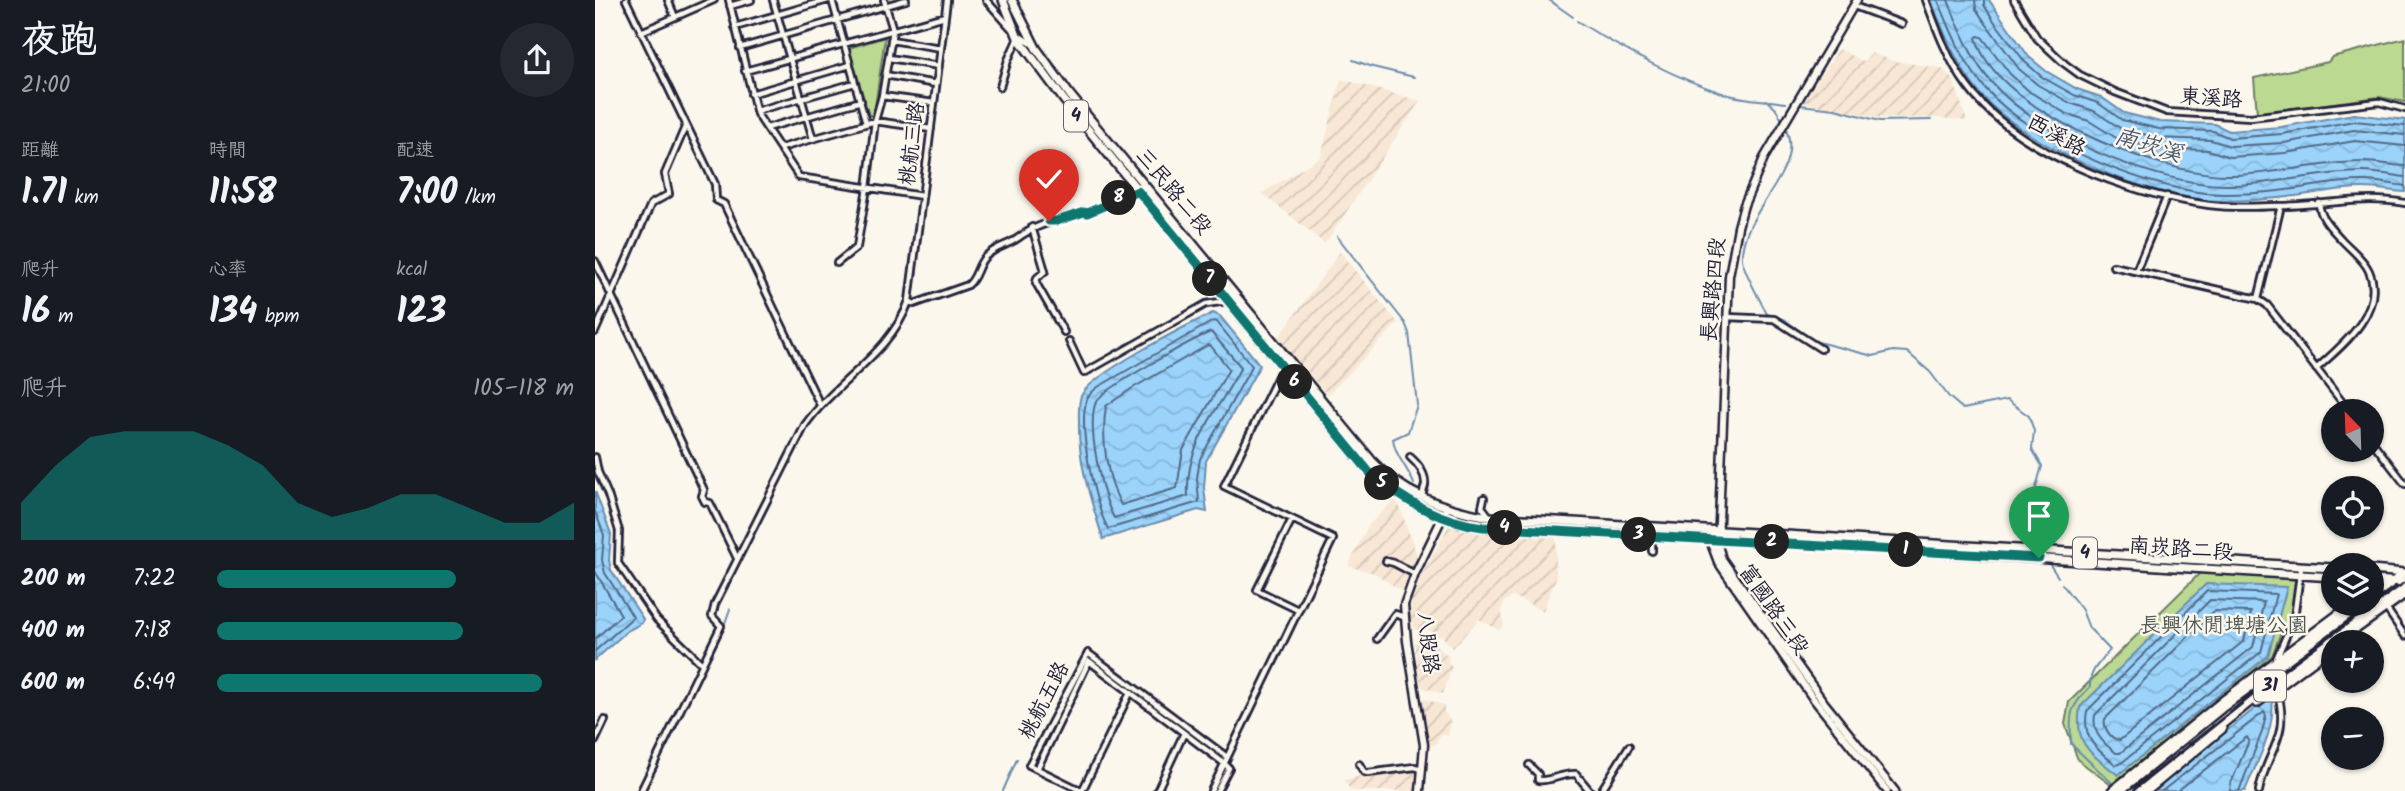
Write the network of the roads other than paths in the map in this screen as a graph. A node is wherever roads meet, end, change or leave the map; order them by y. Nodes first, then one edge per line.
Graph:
1 (626, 0) edge
2 (668, 0) edge
3 (714, 0) edge
4 (751, 0) edge
5 (773, 0) edge
6 (830, 0) edge
7 (906, 0) edge
8 (986, 0) edge
9 (1003, 0) edge
10 (1012, 0) edge
11 (1926, 0) edge
12 (2014, 0) edge
13 (946, 2) edge
14 (729, 3) edge
15 (885, 3) edge
16 (1855, 3) edge
17 (778, 15) junction
18 (945, 16) junction
19 (675, 17) junction
20 (838, 20) junction
21 (1902, 24) dead end
22 (735, 27) junction
23 (893, 30) junction
24 (642, 32) junction
25 (1017, 35) junction
26 (784, 36) junction
27 (891, 40) junction
28 (844, 43) junction
29 (740, 48) junction
30 (941, 48) junction
31 (1036, 48) junction
32 (790, 58) junction
33 (889, 58) junction
34 (850, 65) junction
35 (939, 66) junction
36 (745, 71) junction
37 (885, 75) junction
38 (797, 81) junction
39 (855, 83) junction
40 (936, 84) junction
41 (1000, 86) dead end
42 (751, 94) junction
43 (882, 96) junction
44 (801, 98) junction
45 (860, 101) junction
46 (934, 103) junction
47 (2405, 109) edge
48 (756, 111) junction
49 (806, 116) junction
50 (875, 121) junction
51 (866, 123) junction
52 (686, 124) junction
53 (767, 128) junction
54 (931, 129) junction
55 (813, 139) junction
56 (781, 148) junction
57 (1145, 185) junction
58 (867, 188) junction
59 (1138, 191) junction
60 (922, 196) junction
61 (2167, 196) junction
62 (2319, 203) junction
63 (2405, 203) edge
64 (2281, 206) junction
65 (1032, 228) junction
66 (595, 261) edge
67 (837, 263) dead end
68 (2113, 266) dead end
69 (2136, 271) junction
70 (611, 295) junction
71 (2258, 299) junction
72 (909, 301) junction
73 (1227, 301) junction
74 (1727, 317) junction
75 (1064, 331) dead end
76 (595, 332) edge
77 (1069, 341) dead end
78 (1821, 349) dead end
79 (1287, 358) junction
80 (1282, 366) junction
81 (2316, 369) junction
82 (1319, 397) joint
83 (2340, 399) edge
84 (820, 405) junction
85 (1317, 410) joint
86 (595, 457) edge
87 (1410, 457) dead end
88 (2384, 457) edge
89 (2405, 484) edge
90 (1484, 498) dead end
91 (1423, 499) junction
92 (1447, 508) junction
93 (1490, 517) junction
94 (1442, 518) junction
95 (1292, 519) junction
96 (1718, 530) junction
97 (1652, 536) junction
98 (1715, 539) junction
99 (1652, 551) dead end
100 (737, 558) junction
101 (1386, 561) dead end
102 (2321, 569) edge
103 (2300, 570) junction
104 (2384, 571) edge
105 (2403, 573) edge
106 (1415, 574) junction
107 (2321, 574) edge
108 (2384, 581) edge
109 (2391, 581) junction
110 (2405, 582) edge
111 (2384, 584) edge
112 (2384, 587) edge
113 (2405, 588) edge
114 (2405, 594) edge
115 (2386, 607) junction
116 (1298, 610) junction
117 (2337, 616) edge
118 (2345, 616) edge
119 (1404, 617) junction
120 (2354, 630) edge
121 (2405, 636) edge
122 (1377, 639) dead end
123 (1088, 653) junction
124 (2321, 654) edge
125 (1089, 662) junction
126 (702, 664) junction
127 (2275, 664) junction
128 (2276, 685) junction
129 (1130, 692) junction
130 (2211, 717) junction
131 (605, 720) dead end
132 (2189, 728) junction
133 (1843, 731) junction
134 (1184, 733) junction
135 (2208, 735) junction
136 (595, 741) edge
137 (1629, 746) dead end
138 (2199, 749) junction
139 (1227, 757) junction
140 (1225, 764) junction
141 (1359, 764) dead end
142 (1529, 765) dead end
143 (1037, 769) junction
144 (1423, 769) junction
145 (641, 791) edge
146 (1157, 791) edge
147 (1211, 791) edge
148 (1217, 791) edge
149 (1420, 791) edge
150 (1590, 791) edge
151 (1601, 791) edge
152 (1887, 791) edge
153 (1895, 791) edge
154 (2112, 791) edge
155 (2120, 791) edge
156 (2139, 791) edge
157 (2147, 791) edge
158 (2259, 791) edge

1 - 24 street
2 - 19 street
3 - 19 street
4 - 14 street
5 - 17 street
6 - 17 street
6 - 20 street
7 - 15 street
8 - 25 street
9 - 25 main road, 三民路二段 / 4
10 - 31 main road, 三民路二段 / 4
11 - 61 street, 西溪路
12 - 47 street, 東溪路
13 - 18 street, 桃航三路
14 - 22 street
15 - 20 street
15 - 23 street
16 - 21 street
16 - 74 street, 長興路四段
17 - 22 street
17 - 26 street
18 - 23 street
18 - 30 street, 桃航三路
19 - 24 street
20 - 26 street
20 - 28 street
22 - 29 street
23 - 27 street
23 - 28 street
24 - 52 street
25 - 31 street
25 - 41 street
25 - 59 main road, 三民路二段 / 4
26 - 29 street
26 - 32 street
27 - 30 street
27 - 33 street
28 - 32 street
28 - 34 street
29 - 36 street
30 - 35 street, 桃航三路
31 - 57 main road, 三民路二段 / 4
32 - 36 street
32 - 38 street
33 - 35 street
33 - 37 street
34 - 38 street
34 - 39 street
35 - 40 street, 桃航三路
36 - 42 street
37 - 40 street
37 - 43 street
38 - 42 street
38 - 44 street
39 - 44 street
39 - 45 street
40 - 46 street, 桃航三路
42 - 48 street
43 - 46 street
43 - 50 street
44 - 48 street
44 - 49 street
45 - 49 street
45 - 51 street
46 - 54 street, 桃航三路
48 - 53 street
49 - 53 street
49 - 55 street
50 - 51 street
50 - 54 street
50 - 58 street
51 - 55 street
52 - 70 street
52 - 84 street
53 - 56 street
54 - 60 street, 桃航三路
55 - 56 street
56 - 58 street
57 - 59 street
57 - 79 main road, 三民路二段 / 4
58 - 60 street
58 - 67 street
59 - 65 street
59 - 73 main road, 三民路二段 / 4
60 - 72 street, 桃航三路
61 - 64 street, 西溪路
61 - 69 street
62 - 63 street, 西溪路
62 - 64 street, 西溪路
62 - 81 street
64 - 71 street
65 - 72 street
65 - 75 street
66 - 70 street
68 - 69 street
69 - 71 street
70 - 76 street
70 - 100 street
71 - 81 street
72 - 84 street
73 - 77 street
73 - 80 main road, 三民路二段 / 4
74 - 78 street
74 - 96 street, 長興路四段
79 - 80 street
79 - 82 main road, 三民路二段 / 4
80 - 85 main road, 三民路二段 / 4
80 - 95 street
81 - 83 street
82 - 91 main road, 南崁路二段 / 4
84 - 100 street
85 - 94 main road, 南崁路二段 / 4
86 - 126 street
87 - 91 street
88 - 89 street
90 - 93 street
91 - 92 main road, 南崁路二段 / 4
92 - 93 main road, 南崁路二段 / 4
92 - 94 street, 八股路
93 - 96 main road, 南崁路二段 / 4
94 - 97 main road, 南崁路二段 / 4
94 - 106 street, 八股路
95 - 116 street
95 - 116 street
96 - 98 street
96 - 103 main road, 南崁路二段 / 4
97 - 98 main road, 南崁路二段 / 4
97 - 99 street
98 - 103 main road, 南崁路二段 / 4
98 - 133 street, 富國路三段
100 - 126 street
101 - 106 street
102 - 103 main road, 南崁路二段 / 4
103 - 107 main road, 南崁路二段 / 4
103 - 127 street
104 - 105 main road
105 - 109 main road
106 - 119 street, 八股路
108 - 109 main road
109 - 110 main road
109 - 111 main road
109 - 112 main road
113 - 128 main road, 31
114 - 115 main road
115 - 120 main road
115 - 121 street
116 - 139 street
117 - 127 main road, 31
118 - 127 main road, 31
119 - 122 street
119 - 144 street, 八股路
123 - 125 street, 桃航五路
123 - 139 street
123 - 143 street, 桃航五路
124 - 128 main road, 31
125 - 129 street
125 - 143 street, 桃航五路
126 - 145 street
127 - 128 street
127 - 130 main road, 31
127 - 132 main road, 31
128 - 135 main road, 31
128 - 138 main road, 31
128 - 158 street
129 - 134 street
129 - 143 street
130 - 132 main road
130 - 155 main road, 31
131 - 136 street
132 - 154 main road, 31
133 - 152 street, 富國路三段
133 - 153 street, 富國路三段
134 - 140 street
134 - 146 street
135 - 138 main road
135 - 156 main road, 31
137 - 151 street
138 - 157 main road, 31
139 - 140 street
140 - 147 street
140 - 148 street
141 - 144 street
142 - 150 street
144 - 149 street, 八股路

